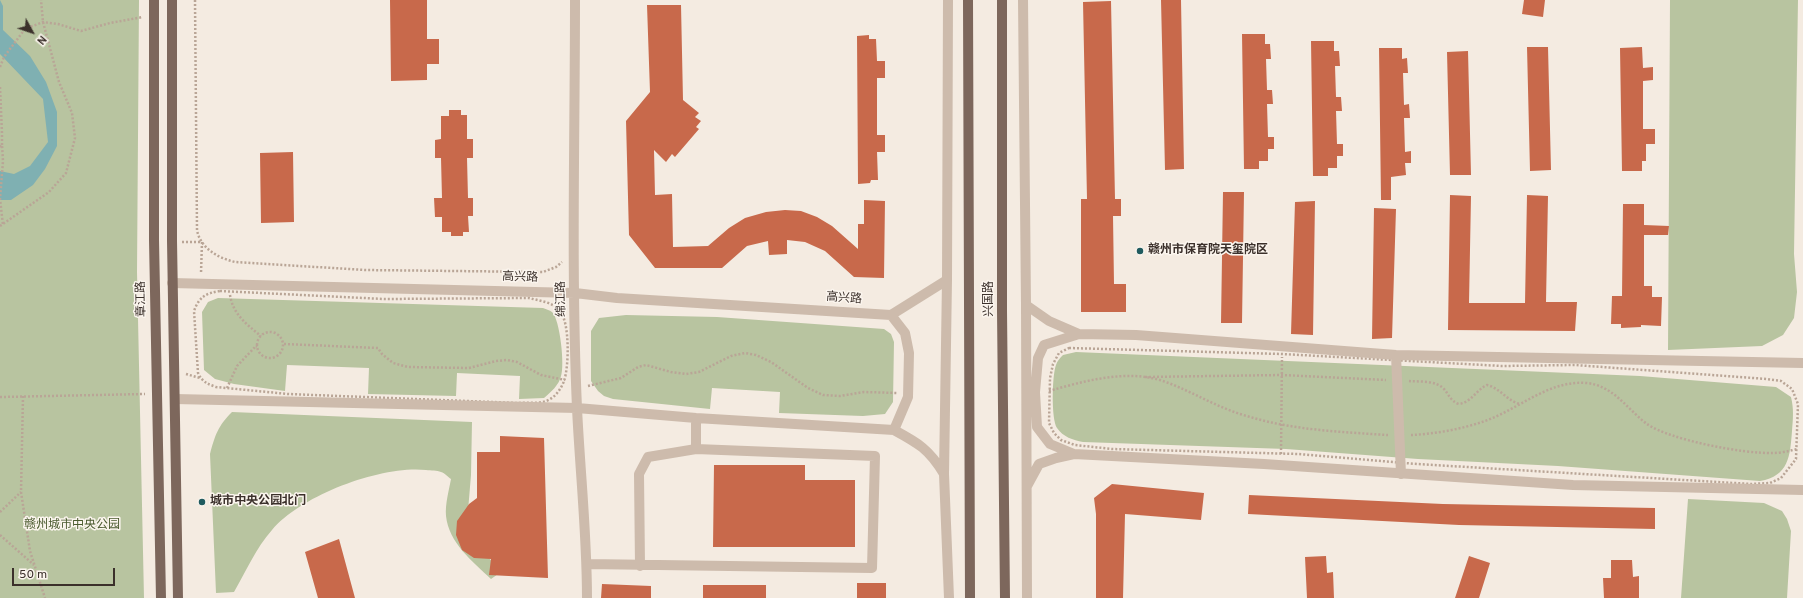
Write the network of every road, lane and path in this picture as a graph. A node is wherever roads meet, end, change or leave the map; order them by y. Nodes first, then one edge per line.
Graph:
1 (41, 0) edge
2 (154, 0) edge
3 (172, 0) edge
4 (195, 0) edge
5 (575, 0) edge
6 (948, 0) edge
7 (968, 0) edge
8 (1002, 0) edge
9 (1023, 0) edge
10 (144, 17) dead end
11 (43, 22) junction
12 (0, 67) edge
13 (0, 87) edge
14 (1, 133) edge
15 (1, 146) edge
16 (0, 199) edge
17 (1, 226) edge
18 (564, 260) dead end
19 (947, 280) junction
20 (172, 283) junction
21 (229, 292) junction
22 (575, 293) junction
23 (1026, 305) junction
24 (891, 315) junction
25 (1079, 334) junction
26 (261, 336) junction
27 (284, 344) junction
28 (259, 351) junction
29 (1282, 354) junction
30 (1396, 356) junction
31 (1803, 363) edge
32 (1282, 375) junction
33 (1138, 377) junction
34 (565, 380) junction
35 (588, 380) dead end
36 (1393, 380) dead end
37 (1408, 381) dead end
38 (588, 386) junction
39 (227, 388) junction
40 (591, 391) dead end
41 (1049, 391) junction
42 (23, 396) junction
43 (158, 396) junction
44 (0, 397) edge
45 (898, 398) dead end
46 (174, 399) junction
47 (1521, 404) junction
48 (577, 408) junction
49 (696, 418) junction
50 (1281, 424) junction
51 (894, 430) junction
52 (1392, 435) dead end
53 (1406, 435) dead end
54 (1797, 449) junction
55 (696, 450) junction
56 (1074, 454) junction
57 (1280, 454) junction
58 (944, 474) junction
59 (1401, 474) junction
60 (1026, 486) junction
61 (1803, 490) edge
62 (21, 492) junction
63 (0, 512) edge
64 (0, 535) edge
65 (587, 564) junction
66 (35, 565) junction
67 (640, 566) junction
68 (45, 598) edge
69 (161, 598) edge
70 (178, 598) edge
71 (588, 598) edge
72 (949, 598) edge
73 (970, 598) edge
74 (1006, 598) edge
75 (1027, 598) edge

1 - 11 path
2 - 43 main road, 章江路
3 - 20 main road
4 - 18 path
5 - 22 street, 绵江路
6 - 19 street
7 - 73 main road, 兴国路
8 - 74 main road, 兴国路
9 - 23 street
10 - 11 path
11 - 12 path
11 - 17 path
13 - 14 path
14 - 15 path
15 - 16 path
16 - 17 path
19 - 24 street
19 - 58 street
20 - 22 street, 高兴路
20 - 46 main road
21 - 26 path
21 - 34 path
21 - 39 path
22 - 24 street, 高兴路
22 - 48 street, 绵江路
23 - 25 street
23 - 60 street
24 - 51 street
25 - 30 street
25 - 56 street
26 - 27 path
26 - 28 path
27 - 28 path
27 - 34 path
28 - 39 path
29 - 32 path
29 - 41 path
29 - 54 path
30 - 31 street
30 - 59 street
32 - 33 path
32 - 36 path
32 - 50 path
33 - 41 path
33 - 50 path
34 - 39 path
35 - 38 path
37 - 47 path
38 - 40 path
38 - 45 path
41 - 57 path
42 - 43 path
42 - 44 path
42 - 62 path
43 - 69 main road, 章江路
46 - 48 street
46 - 70 main road
47 - 53 path
47 - 54 path
48 - 49 street
48 - 65 street, 绵江路
49 - 51 street
49 - 55 street
50 - 52 path
50 - 57 path
51 - 58 street
54 - 57 path
55 - 67 street
55 - 67 street
56 - 59 street
56 - 60 street
58 - 72 street
59 - 61 street
60 - 75 street
62 - 63 path
62 - 66 path
64 - 66 path
65 - 67 street
65 - 71 street, 绵江路
66 - 68 path

